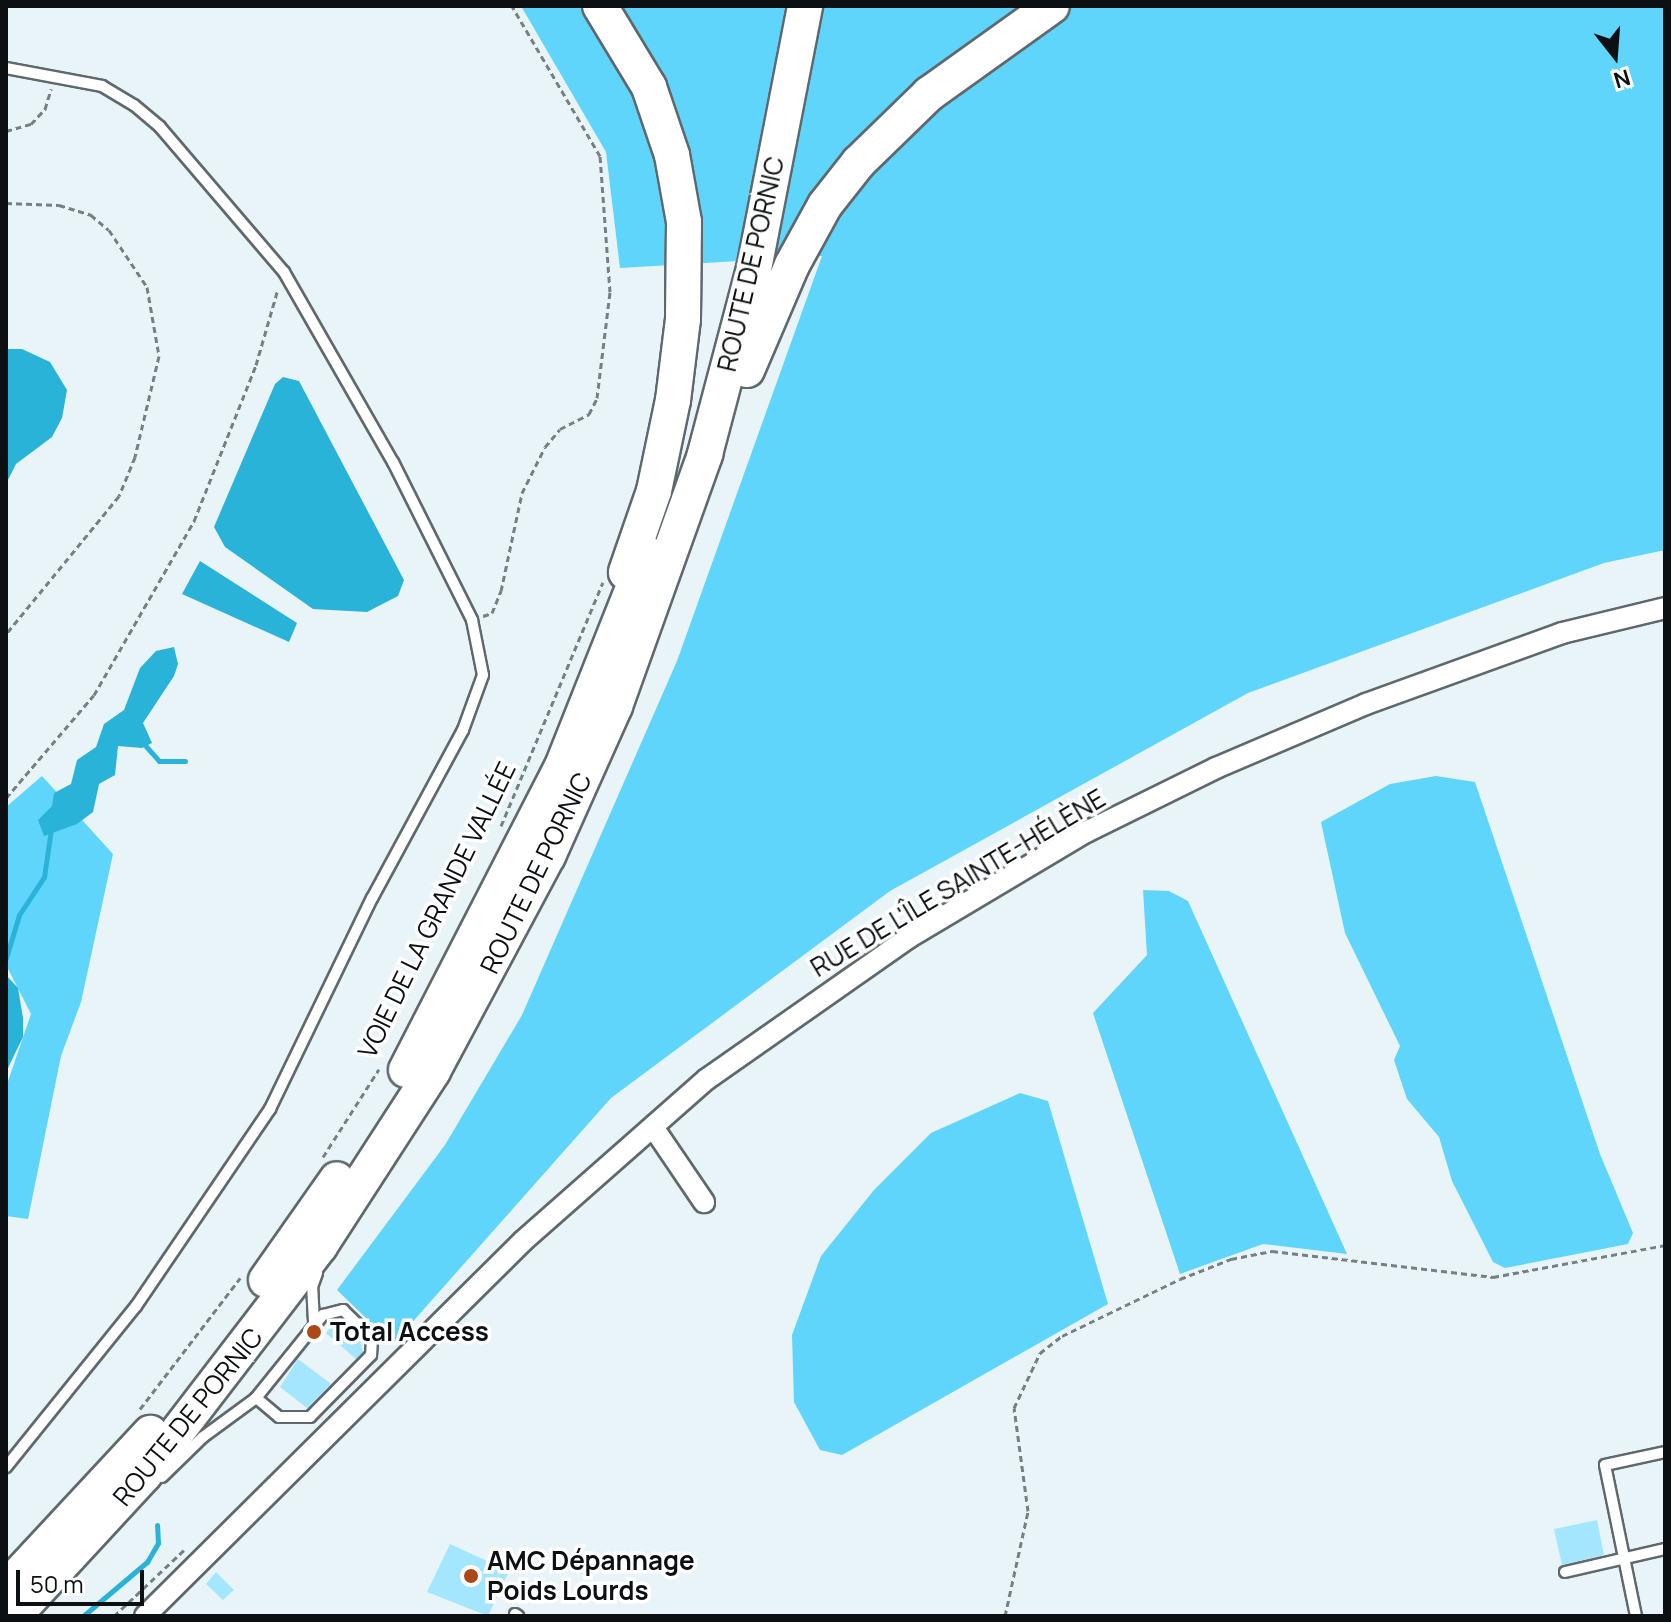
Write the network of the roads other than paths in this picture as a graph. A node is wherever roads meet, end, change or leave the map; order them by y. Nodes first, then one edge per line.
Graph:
1 (600, 6) edge
2 (783, 6) edge
3 (805, 6) edge
4 (816, 6) edge
5 (1052, 6) edge
6 (6, 68) edge
7 (770, 197) junction
8 (705, 454) junction
9 (628, 604) junction
10 (1665, 608) edge
11 (653, 1127) junction
12 (704, 1202) dead end
13 (348, 1228) dead end
14 (314, 1322) junction
15 (256, 1398) junction
16 (1665, 1452) edge
17 (6, 1467) edge
18 (126, 1497) junction
19 (1665, 1549) edge
20 (1624, 1560) junction
21 (1565, 1572) dead end
22 (6, 1588) edge
23 (14, 1616) edge
24 (145, 1616) edge
25 (1636, 1616) edge

1 - 9 highway
2 - 9 highway, ROUTE DE PORNIC
3 - 7 highway, ROUTE DE PORNIC
4 - 7 highway
5 - 8 highway
6 - 17 lane
7 - 8 highway, ROUTE DE PORNIC
8 - 18 highway, ROUTE DE PORNIC
9 - 22 highway, ROUTE DE PORNIC
10 - 11 street, RUE DE L'ÎLE SAINTE-HÉLÈNE
11 - 12 street
11 - 24 street, RUE DE L'ÎLE SAINTE-HÉLÈNE
13 - 14 lane
14 - 15 lane
14 - 15 lane
15 - 18 lane
16 - 20 lane
18 - 23 highway, ROUTE DE PORNIC
19 - 20 lane
20 - 21 lane
20 - 25 lane

